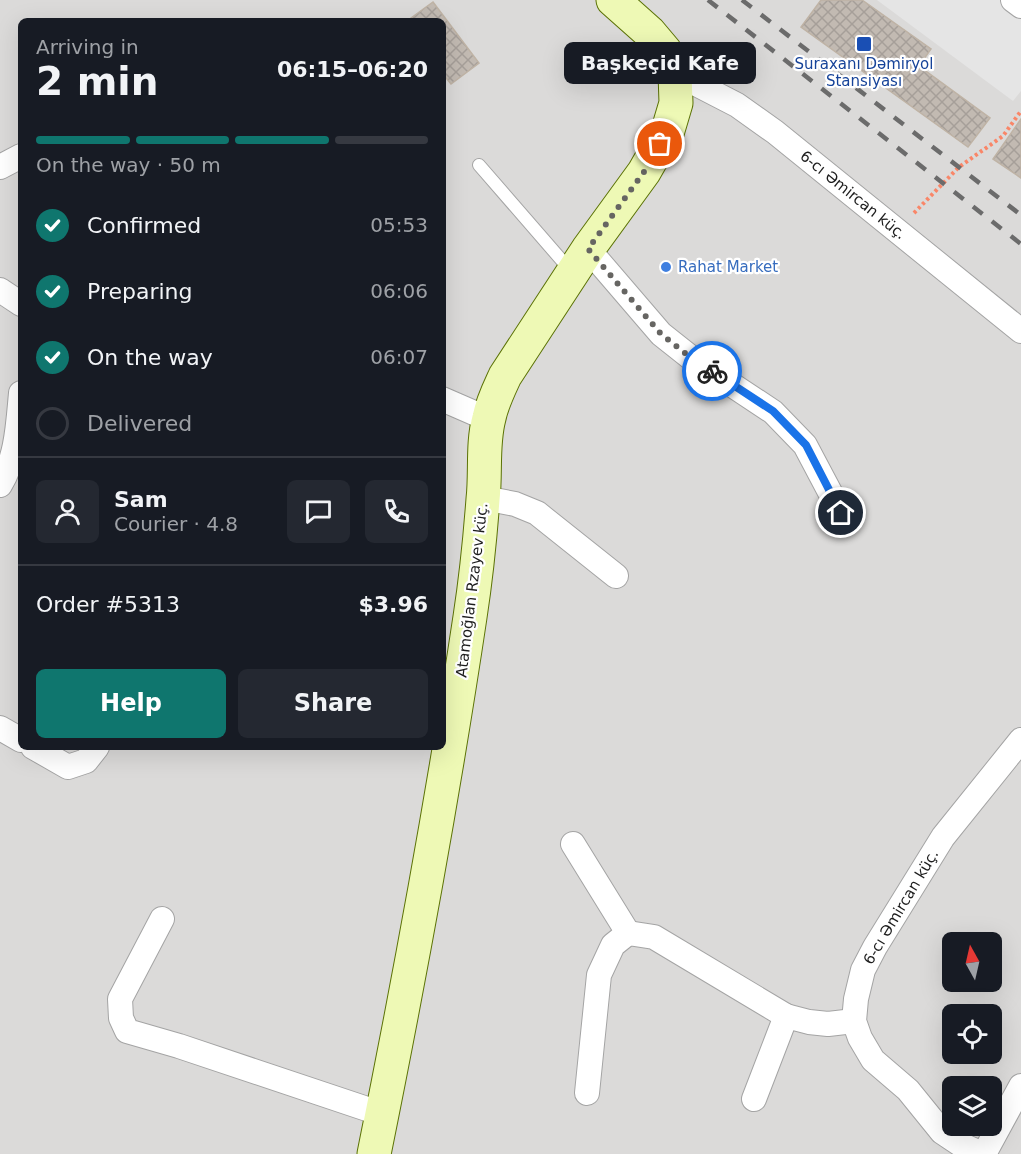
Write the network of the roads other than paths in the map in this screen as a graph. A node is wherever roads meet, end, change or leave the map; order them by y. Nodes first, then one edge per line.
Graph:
1 (613, 0) edge
2 (1013, 0) edge
3 (1021, 6) edge
4 (675, 73) junction
5 (18, 158) edge
6 (479, 165) dead end
7 (0, 167) edge
8 (580, 261) junction
9 (0, 290) edge
10 (18, 302) edge
11 (1021, 331) edge
12 (446, 401) edge
13 (488, 419) junction
14 (18, 422) edge
15 (10, 479) edge
16 (484, 498) junction
17 (841, 513) dead end
18 (616, 576) dead end
19 (0, 728) edge
20 (18, 738) edge
21 (1021, 740) edge
22 (38, 750) edge
23 (95, 750) edge
24 (573, 844) dead end
25 (162, 919) dead end
26 (628, 933) junction
27 (786, 1016) junction
28 (854, 1021) junction
29 (1021, 1086) edge
30 (586, 1093) dead end
31 (754, 1099) dead end
32 (382, 1114) junction
33 (374, 1154) edge
34 (983, 1154) edge

1 - 4 main road
2 - 3 street
4 - 8 main road, Atamoğlan Rzayev küç.
4 - 11 street, 6-cı Əmircan küç.
5 - 7 street
6 - 8 lane
8 - 13 main road, Atamoğlan Rzayev küç.
8 - 17 street
9 - 10 street
12 - 13 street
13 - 16 main road, Atamoğlan Rzayev küç.
14 - 15 street
16 - 18 street
16 - 32 main road, Atamoğlan Rzayev küç.
19 - 20 street
21 - 28 street, 6-cı Əmircan küç.
22 - 23 street
24 - 26 street
25 - 32 street
26 - 27 street
26 - 30 street
27 - 28 street
27 - 31 street
28 - 34 street
29 - 34 street
32 - 33 main road, Atamoğlan Rzayev küç.

